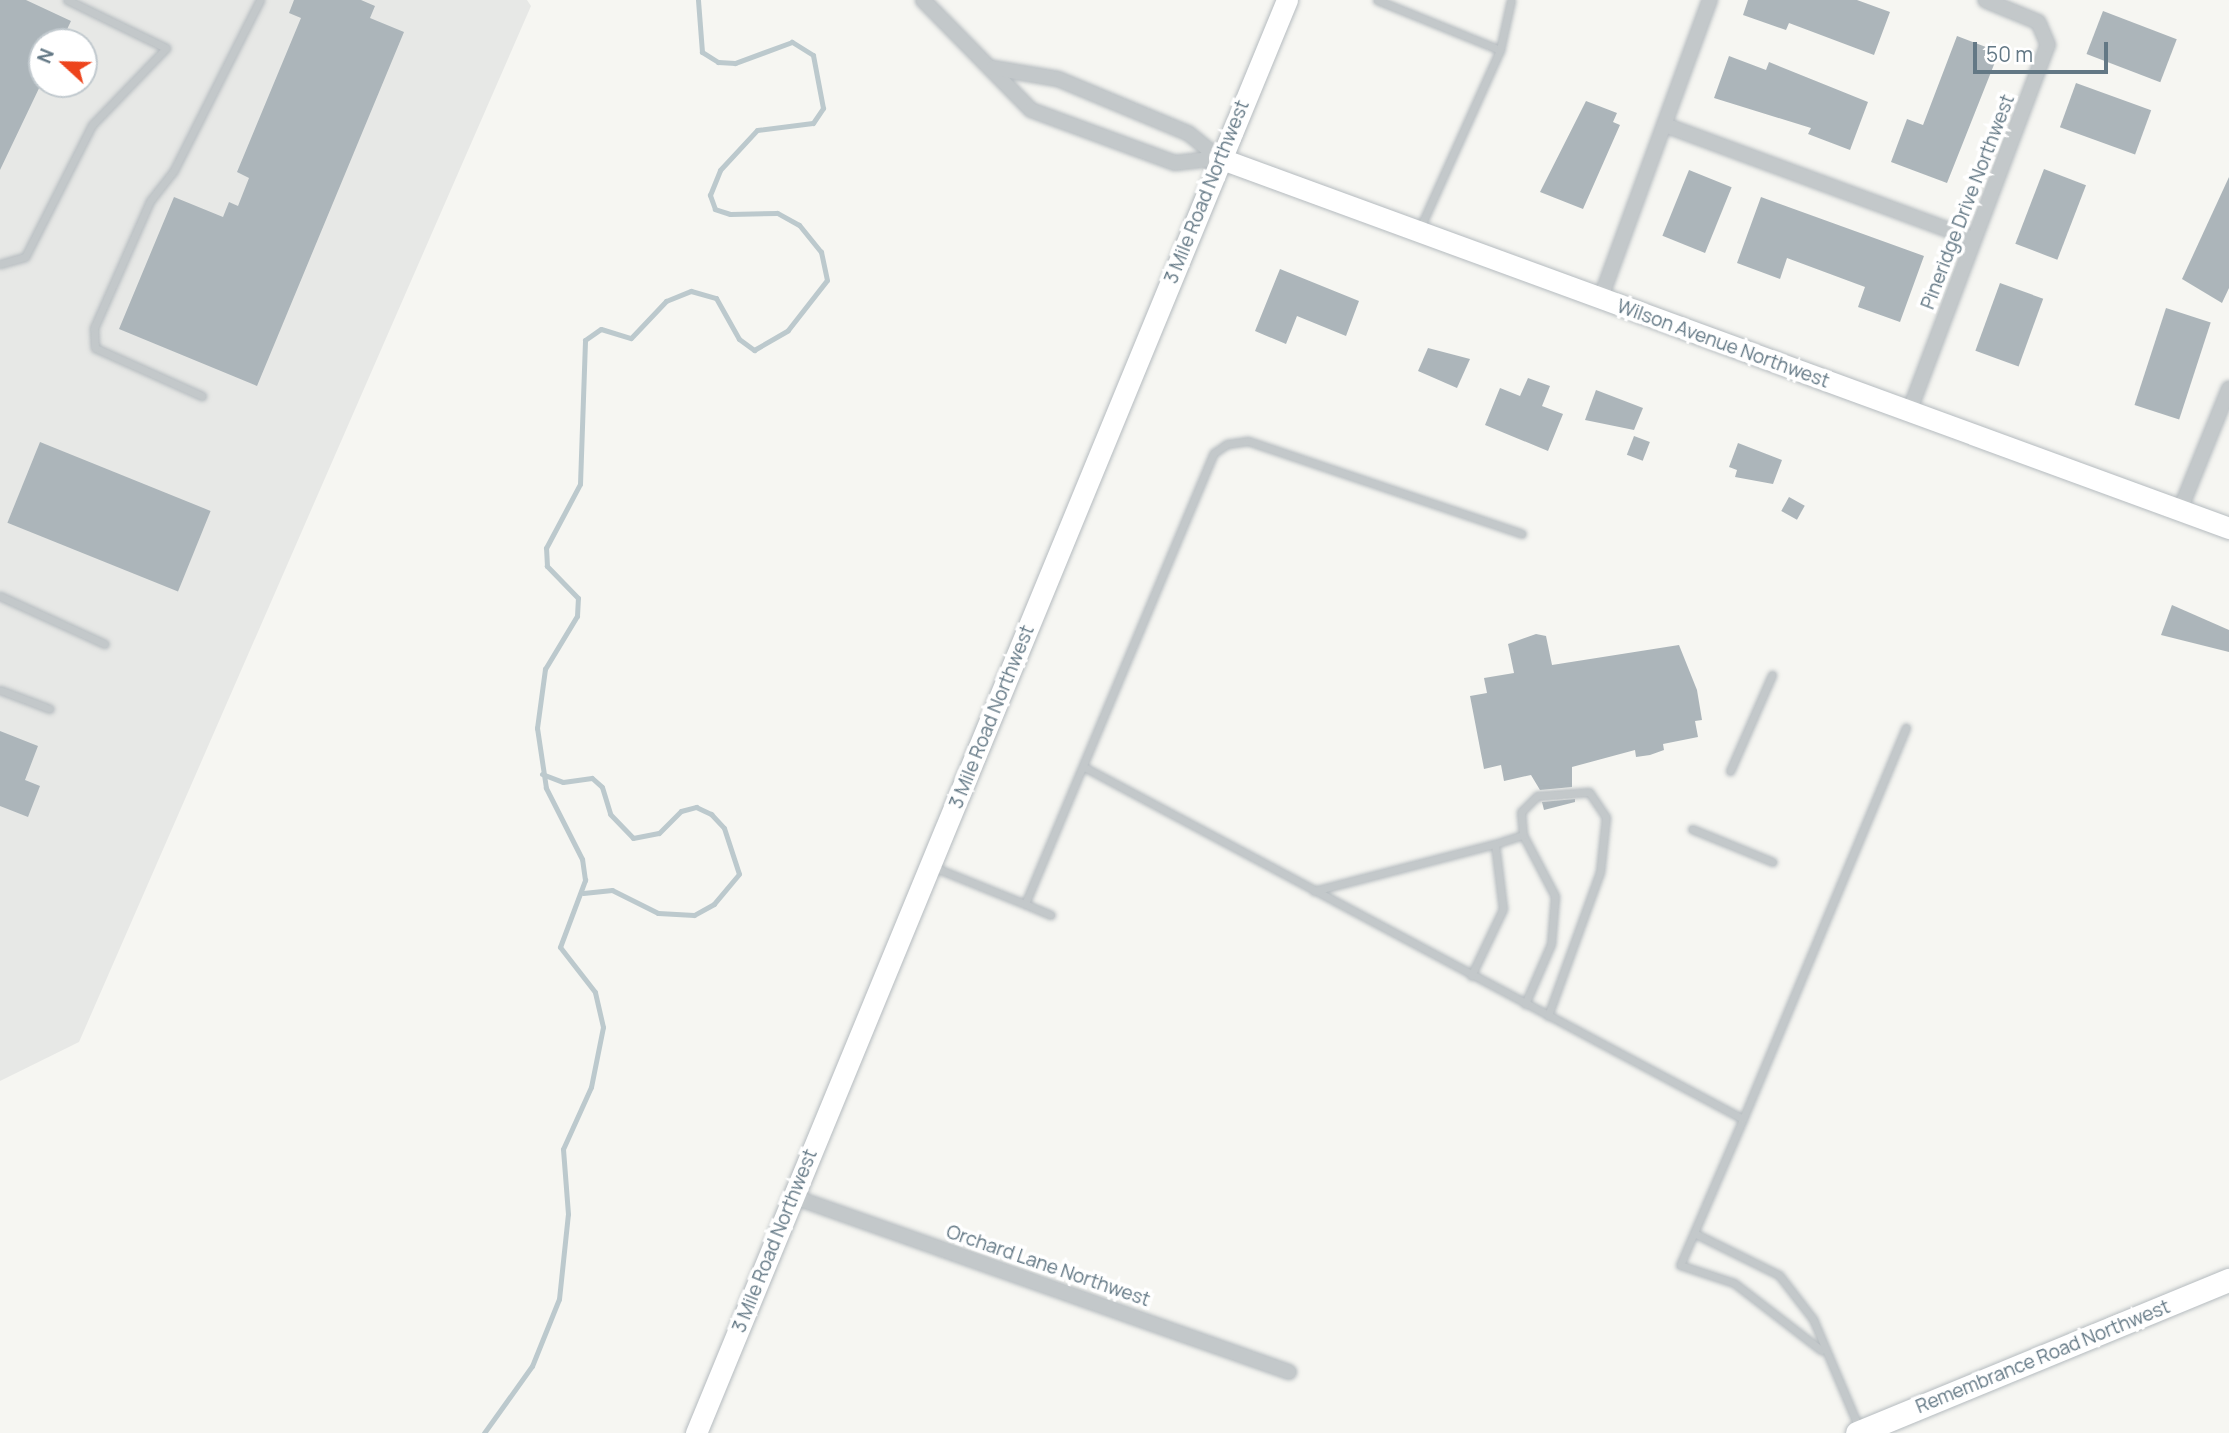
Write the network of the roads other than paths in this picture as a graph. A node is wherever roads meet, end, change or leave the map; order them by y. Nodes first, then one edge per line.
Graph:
1 (67, 0) edge
2 (260, 0) edge
3 (923, 0) edge
4 (1287, 0) edge
5 (1377, 0) edge
6 (1511, 0) edge
7 (1710, 0) edge
8 (1985, 0) edge
9 (1500, 50) junction
10 (993, 68) junction
11 (1665, 125) junction
12 (1219, 158) junction
13 (1417, 232) junction
14 (1974, 239) junction
15 (0, 264) edge
16 (1600, 300) junction
17 (2229, 389) edge
18 (202, 396) dead end
19 (1909, 412) junction
20 (2180, 510) junction
21 (2229, 528) edge
22 (1522, 534) dead end
23 (0, 596) edge
24 (105, 644) dead end
25 (1772, 675) dead end
26 (0, 690) edge
27 (50, 709) dead end
28 (1906, 728) dead end
29 (1084, 767) junction
30 (1730, 771) dead end
31 (1692, 829) dead end
32 (1523, 835) junction
33 (1495, 844) junction
34 (1773, 862) dead end
35 (930, 866) junction
36 (1313, 891) junction
37 (1025, 904) junction
38 (1051, 915) dead end
39 (1472, 976) junction
40 (1525, 1004) junction
41 (1548, 1016) junction
42 (1743, 1119) junction
43 (794, 1197) junction
44 (1694, 1233) junction
45 (2229, 1280) edge
46 (1821, 1350) junction
47 (1289, 1372) dead end
48 (1859, 1432) edge
49 (696, 1433) edge

1 - 15 lane
2 - 18 lane
3 - 10 street
4 - 12 street, 3 Mile Road Northwest
5 - 9 lane
6 - 9 lane
7 - 11 street
8 - 14 street, Pineridge Drive Northwest
9 - 13 lane
10 - 12 street
10 - 12 street
11 - 14 street
11 - 16 street
12 - 13 street, Wilson Avenue Northwest
12 - 35 street, 3 Mile Road Northwest
13 - 16 street, Wilson Avenue Northwest
14 - 19 street, Pineridge Drive Northwest
16 - 19 street, Wilson Avenue Northwest
17 - 20 street
19 - 20 street, Wilson Avenue Northwest
20 - 21 street, Wilson Avenue Northwest
22 - 29 lane
23 - 24 lane
25 - 30 lane
26 - 27 lane
28 - 42 lane
29 - 36 lane
29 - 37 lane
31 - 34 lane
32 - 33 lane
32 - 40 lane
32 - 41 lane
33 - 36 lane
33 - 39 lane
35 - 37 lane
35 - 43 street, 3 Mile Road Northwest
36 - 39 lane
37 - 38 lane
39 - 40 lane
40 - 41 lane
41 - 42 lane
42 - 44 lane
43 - 47 street, Orchard Lane Northwest
43 - 49 street, 3 Mile Road Northwest
44 - 46 lane
44 - 46 lane
45 - 48 main road, Remembrance Road Northwest
46 - 48 lane

